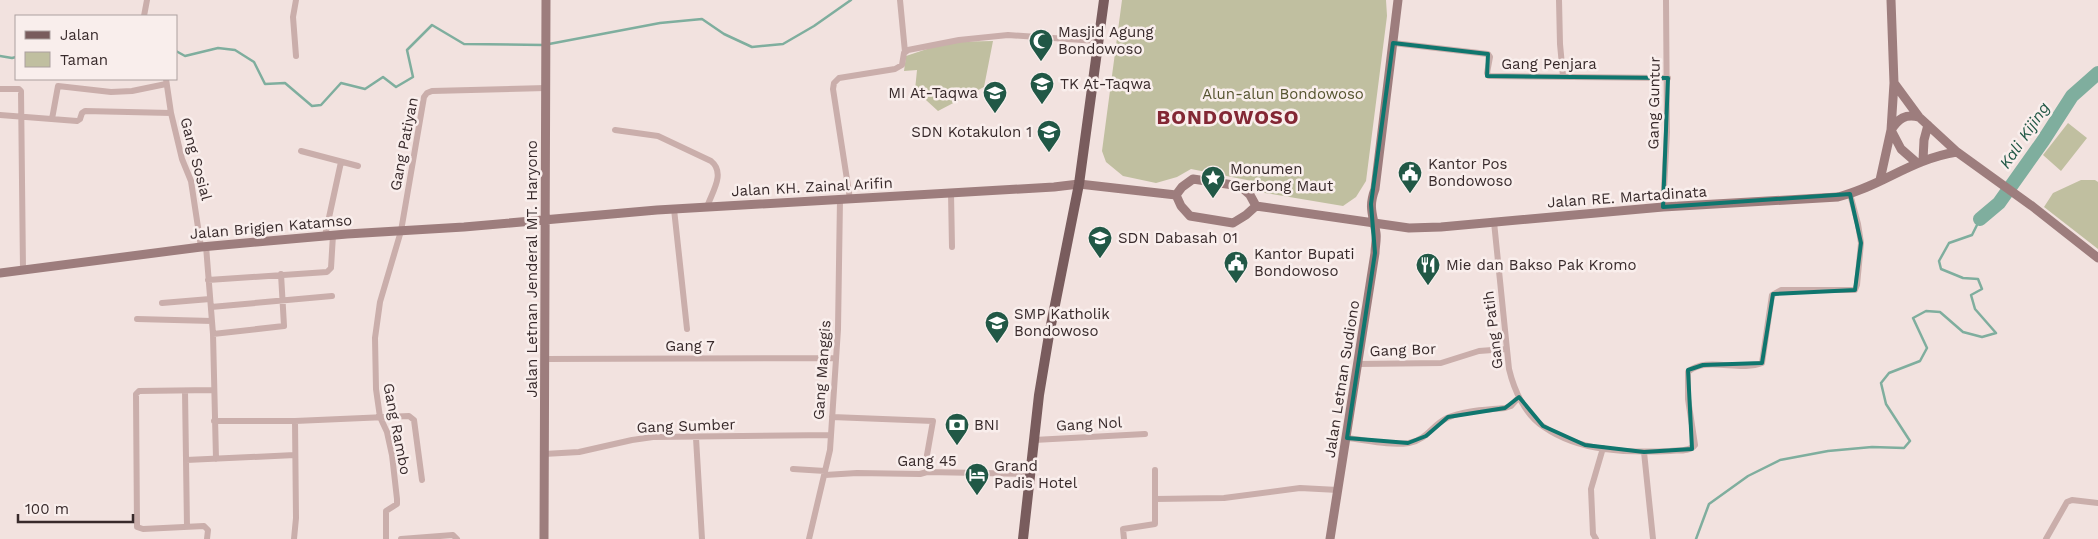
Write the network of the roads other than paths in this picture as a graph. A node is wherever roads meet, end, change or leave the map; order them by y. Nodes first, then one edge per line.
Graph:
1 (147, 0) edge
2 (296, 0) edge
3 (546, 0) edge
4 (900, 0) edge
5 (1104, 0) edge
6 (1398, 0) edge
7 (1560, 0) edge
8 (1666, 0) edge
9 (1890, 0) edge
10 (144, 15) edge
11 (1097, 41) junction
12 (1393, 43) junction
13 (905, 52) junction
14 (296, 56) dead end
15 (1563, 76) junction
16 (1668, 78) junction
17 (166, 81) edge
18 (1894, 83) junction
19 (0, 88) edge
20 (546, 88) junction
21 (171, 113) junction
22 (0, 116) edge
23 (23, 116) junction
24 (1920, 117) junction
25 (52, 118) junction
26 (1928, 125) junction
27 (615, 130) dead end
28 (1890, 130) junction
29 (301, 151) dead end
30 (1957, 152) junction
31 (1920, 161) junction
32 (341, 162) junction
33 (358, 166) dead end
34 (1880, 180) junction
35 (1079, 184) junction
36 (951, 193) junction
37 (1850, 194) junction
38 (1176, 195) junction
39 (840, 199) junction
40 (850, 199) junction
41 (1256, 206) junction
42 (707, 207) junction
43 (1663, 207) junction
44 (674, 209) junction
45 (546, 220) junction
46 (1494, 222) junction
47 (1374, 223) junction
48 (401, 231) junction
49 (329, 236) junction
50 (203, 246) junction
51 (952, 248) dead end
52 (2098, 258) edge
53 (23, 270) junction
54 (0, 273) edge
55 (280, 274) junction
56 (208, 280) junction
57 (332, 296) dead end
58 (210, 299) junction
59 (283, 300) junction
60 (162, 303) dead end
61 (211, 307) junction
62 (137, 319) dead end
63 (212, 321) junction
64 (687, 329) dead end
65 (213, 334) junction
66 (1506, 349) junction
67 (836, 358) junction
68 (545, 359) junction
69 (1359, 364) junction
70 (213, 390) junction
71 (185, 391) junction
72 (1519, 397) junction
73 (380, 417) junction
74 (832, 417) junction
75 (214, 420) junction
76 (295, 421) junction
77 (1144, 434) dead end
78 (831, 435) junction
79 (696, 438) junction
80 (1347, 438) junction
81 (1034, 440) junction
82 (1603, 448) junction
83 (1644, 452) junction
84 (295, 454) junction
85 (544, 454) junction
86 (216, 459) junction
87 (186, 460) junction
88 (793, 469) dead end
89 (1155, 470) dead end
90 (927, 472) junction
91 (825, 473) junction
92 (1030, 474) junction
93 (422, 480) dead end
94 (1338, 490) junction
95 (1155, 499) junction
96 (2098, 503) edge
97 (187, 527) junction
98 (422, 538) edge
99 (207, 539) edge
100 (294, 539) edge
101 (386, 539) edge
102 (401, 539) edge
103 (457, 539) edge
104 (544, 539) edge
105 (702, 539) edge
106 (809, 539) edge
107 (1023, 539) edge
108 (1124, 539) edge
109 (1330, 539) edge
110 (1596, 539) edge
111 (1653, 539) edge
112 (2046, 539) edge

1 - 10 street
2 - 14 street
3 - 20 main road, Jalan Letnan Jenderal MT. Haryono
4 - 13 street
5 - 11 main road
6 - 12 main road, Jalan Letnan Sudiono
7 - 15 street
8 - 16 street, Gang Guntur
9 - 18 main road
11 - 13 street
11 - 35 main road
12 - 15 street, Gang Penjara
12 - 47 main road, Jalan Letnan Sudiono
13 - 40 street
15 - 16 street, Gang Penjara
16 - 43 street, Gang Guntur
17 - 21 street, Gang Sosial
17 - 25 street
18 - 24 main road
18 - 28 main road
19 - 23 street
20 - 45 main road, Jalan Letnan Jenderal MT. Haryono
20 - 48 street, Gang Patiyan
21 - 25 street
21 - 50 street, Gang Sosial
22 - 23 street
23 - 25 street
23 - 53 street
24 - 26 main road
24 - 28 main road
26 - 30 main road
26 - 31 main road
27 - 42 street
28 - 31 main road
28 - 34 main road
29 - 32 street
30 - 31 main road, Jalan RE. Martadinata
30 - 52 main road
31 - 34 main road, Jalan RE. Martadinata
32 - 33 street
32 - 49 street
34 - 37 main road, Jalan RE. Martadinata
35 - 36 main road, Jalan KH. Zainal Arifin
35 - 38 main road, Jalan KH. Zainal Arifin
35 - 81 main road
36 - 40 main road, Jalan KH. Zainal Arifin
36 - 51 street
37 - 43 main road, Jalan RE. Martadinata
37 - 83 street, Gang Patih
38 - 41 main road
38 - 41 main road
39 - 40 main road, Jalan KH. Zainal Arifin
39 - 42 main road, Jalan KH. Zainal Arifin
39 - 67 street, Gang Manggis
41 - 47 main road, Jalan RE. Martadinata
42 - 44 main road, Jalan KH. Zainal Arifin
43 - 46 main road, Jalan RE. Martadinata
44 - 45 main road, Jalan KH. Zainal Arifin
44 - 64 street
45 - 48 main road, Jalan Brigjen Katamso
45 - 68 main road, Jalan Letnan Jenderal MT. Haryono
46 - 47 main road, Jalan RE. Martadinata
46 - 66 street, Gang Patih
47 - 69 main road, Jalan Letnan Sudiono
48 - 49 main road, Jalan Brigjen Katamso
48 - 73 street, Gang Rambo
49 - 50 main road, Jalan Brigjen Katamso
49 - 55 street
50 - 53 main road, Jalan Brigjen Katamso
50 - 56 street, Gang Sosial
53 - 54 main road, Jalan Brigjen Katamso
55 - 56 street
55 - 59 street
56 - 58 street, Gang Sosial
57 - 59 street
58 - 60 street
58 - 61 street, Gang Sosial
59 - 61 street
59 - 65 street
61 - 63 street, Gang Sosial
62 - 63 street
63 - 65 street, Gang Sosial
65 - 70 street, Gang Sosial
66 - 69 street, Gang Bor
66 - 72 street, Gang Patih
67 - 68 street, Gang 7
67 - 74 street, Gang Manggis
68 - 85 main road, Jalan Letnan Jenderal MT. Haryono
69 - 80 main road, Jalan Letnan Sudiono
70 - 71 street
70 - 75 street, Gang Sosial
71 - 87 street
71 - 97 street
72 - 80 street
72 - 82 street, Gang Patih
73 - 76 street
73 - 93 street
73 - 101 street, Gang Rambo
74 - 78 street, Gang Manggis
74 - 90 street
75 - 76 street
75 - 86 street, Gang Sosial
76 - 84 street
77 - 81 street, Gang Nol
78 - 79 street, Gang Sumber
78 - 91 street, Gang Manggis
79 - 85 street, Gang Sumber
79 - 105 street
80 - 94 main road, Jalan Letnan Sudiono
81 - 92 main road
82 - 83 street, Gang Patih
82 - 110 street
83 - 111 street
84 - 86 street
84 - 100 street
85 - 104 main road, Jalan Letnan Jenderal MT. Haryono
86 - 87 street
87 - 97 street
88 - 91 street, Gang 45
89 - 95 street
90 - 91 street, Gang 45
90 - 92 street, Gang 45
91 - 106 street, Gang Manggis
92 - 107 main road
94 - 95 street
94 - 109 main road, Jalan Letnan Sudiono
95 - 108 street
96 - 112 street
97 - 99 street
98 - 102 street
98 - 103 street

